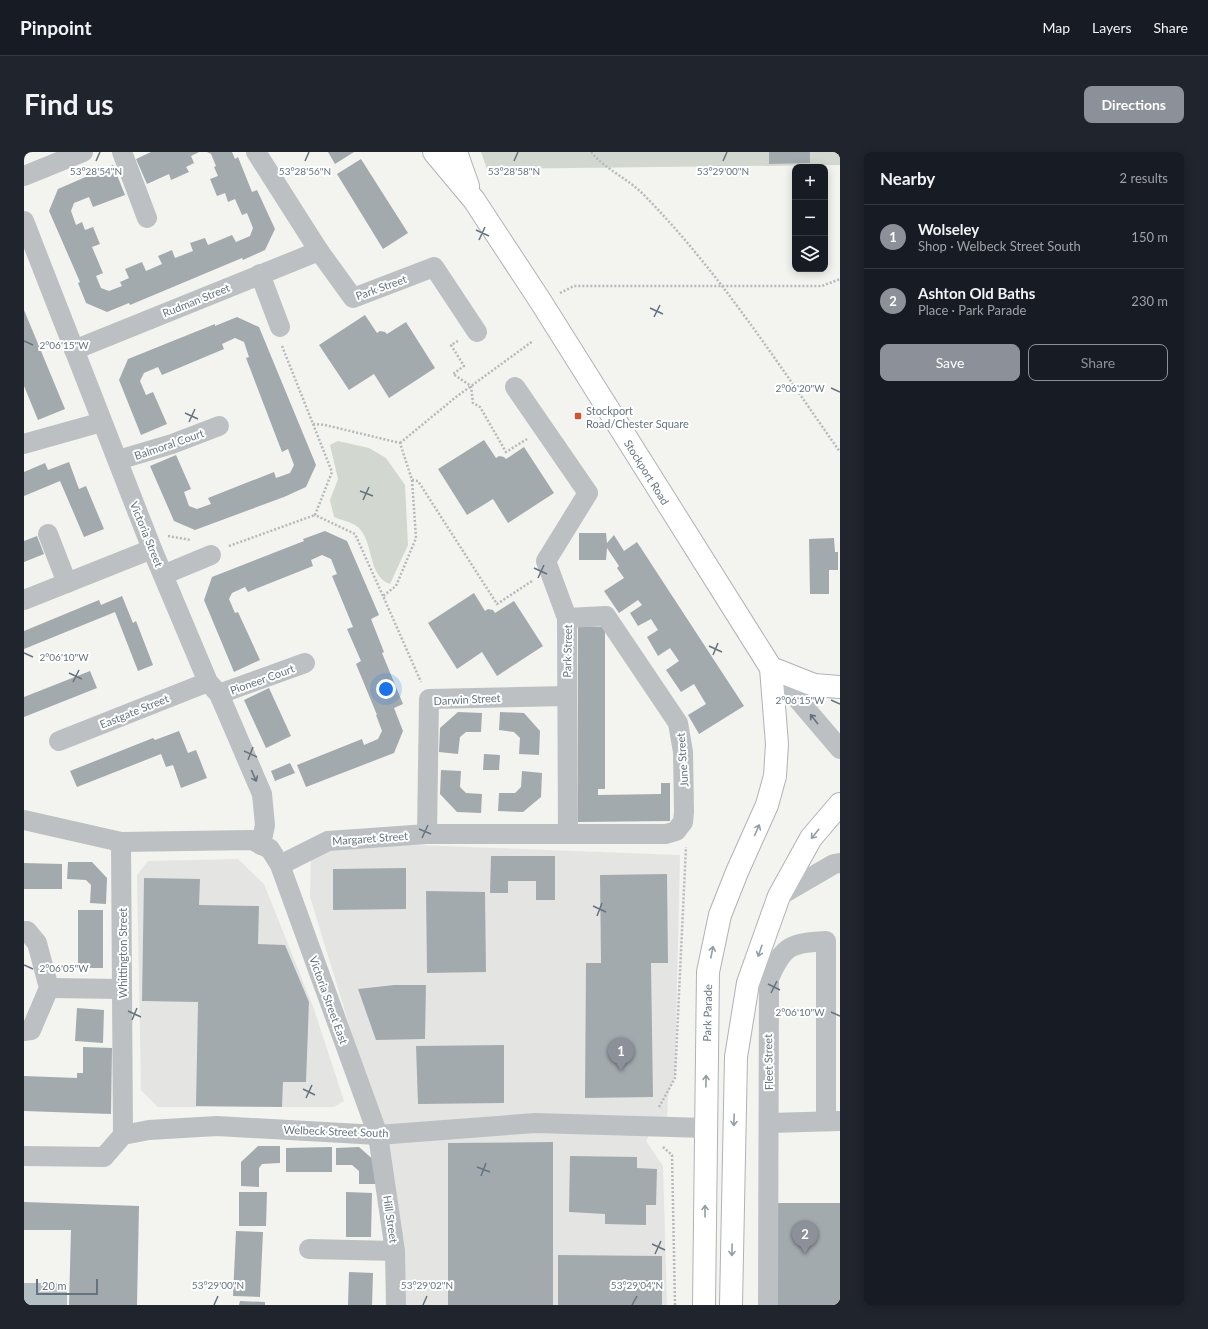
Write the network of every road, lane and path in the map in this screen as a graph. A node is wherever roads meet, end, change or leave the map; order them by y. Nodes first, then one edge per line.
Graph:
1 (83, 152) edge
2 (122, 152) edge
3 (256, 152) edge
4 (434, 152) edge
5 (456, 152) edge
6 (591, 152) edge
7 (24, 176) edge
8 (474, 200) junction
9 (147, 218) dead end
10 (24, 221) edge
11 (319, 250) junction
12 (260, 274) junction
13 (840, 279) edge
14 (723, 286) junction
15 (541, 302) junction
16 (280, 327) joint
17 (477, 332) joint
18 (533, 341) dead end
19 (74, 350) junction
20 (471, 386) junction
21 (516, 387) dead end
22 (102, 422) junction
23 (313, 424) junction
24 (219, 426) dead end
25 (544, 428) junction
26 (400, 443) junction
27 (24, 444) edge
28 (840, 452) edge
29 (118, 460) junction
30 (412, 480) junction
31 (315, 515) junction
32 (48, 534) dead end
33 (152, 549) junction
34 (219, 551) joint
35 (549, 569) junction
36 (163, 575) junction
37 (67, 583) junction
38 (383, 596) junction
39 (24, 600) edge
40 (567, 618) junction
41 (305, 663) dead end
42 (771, 668) junction
43 (840, 687) edge
44 (213, 688) junction
45 (567, 696) junction
46 (429, 698) junction
47 (59, 741) dead end
48 (840, 749) edge
49 (840, 804) edge
50 (24, 820) edge
51 (676, 831) junction
52 (427, 834) junction
53 (568, 834) junction
54 (121, 842) junction
55 (261, 845) junction
56 (840, 863) edge
57 (280, 865) junction
58 (779, 896) junction
59 (24, 931) edge
60 (49, 988) junction
61 (122, 989) junction
62 (24, 1031) edge
63 (833, 1121) edge
64 (770, 1123) junction
65 (655, 1126) junction
66 (706, 1128) junction
67 (124, 1135) junction
68 (378, 1135) junction
69 (24, 1156) edge
70 (309, 1249) dead end
71 (395, 1251) junction
72 (396, 1305) edge
73 (675, 1305) edge
74 (704, 1305) edge
75 (731, 1305) edge
76 (768, 1305) edge

1 - 7 street
2 - 9 street
3 - 11 street, Park Street
4 - 8 highway, Stockport Road
5 - 8 highway
6 - 14 path
8 - 15 highway, Stockport Road
10 - 19 street, Victoria Street
11 - 12 street, Rudman Street
11 - 17 street, Park Street
12 - 16 street
12 - 19 street, Rudman Street
13 - 14 path
14 - 15 path
14 - 28 path
15 - 42 highway, Stockport Road
16 - 23 path
17 - 20 path
18 - 20 path
19 - 22 street, Victoria Street
20 - 25 path
20 - 26 path
21 - 25 street, Park Street
22 - 27 street
22 - 29 street, Victoria Street
23 - 26 path
23 - 31 path
24 - 29 street, Balmoral Court
25 - 35 street, Park Street
26 - 30 path
29 - 33 street, Victoria Street
30 - 35 path
30 - 38 path
31 - 34 path
31 - 38 path
32 - 37 street
33 - 36 street, Victoria Street
33 - 37 street
34 - 36 street
35 - 40 street, Park Street
36 - 44 street, Victoria Street
37 - 39 street
38 - 46 path
40 - 45 street, Park Street
40 - 51 street, June Street
41 - 44 street, Pioneer Court
42 - 43 highway
48 -> 42 street, Stockport Road
66 -> 42 highway, Park Parade
44 - 47 street, Eastgate Street
44 -> 55 street, Victoria Street
45 - 46 street, Darwin Street
45 - 53 street, Park Street
46 - 52 street, Darwin Street
49 -> 58 highway
50 - 54 street
51 - 53 street
51 - 65 path
52 - 53 street, Margaret Street
52 - 57 street, Margaret Street
54 - 55 street
54 - 61 street, Whittington Street
55 - 57 street
56 - 58 street
57 - 68 street, Victoria Street East
58 -> 75 highway
59 - 60 street
60 - 61 street
60 - 62 street
61 - 67 street, Whittington Street
63 - 64 street
63 - 64 street, Fleet Street
64 - 76 street, Fleet Street
65 - 66 street, Welbeck Street South
65 - 68 street, Welbeck Street South
65 - 73 path
74 -> 66 highway, Park Parade
67 - 68 street, Welbeck Street South
67 - 69 street
68 - 71 street, Hill Street
70 - 71 street
71 - 72 street, Hill Street

